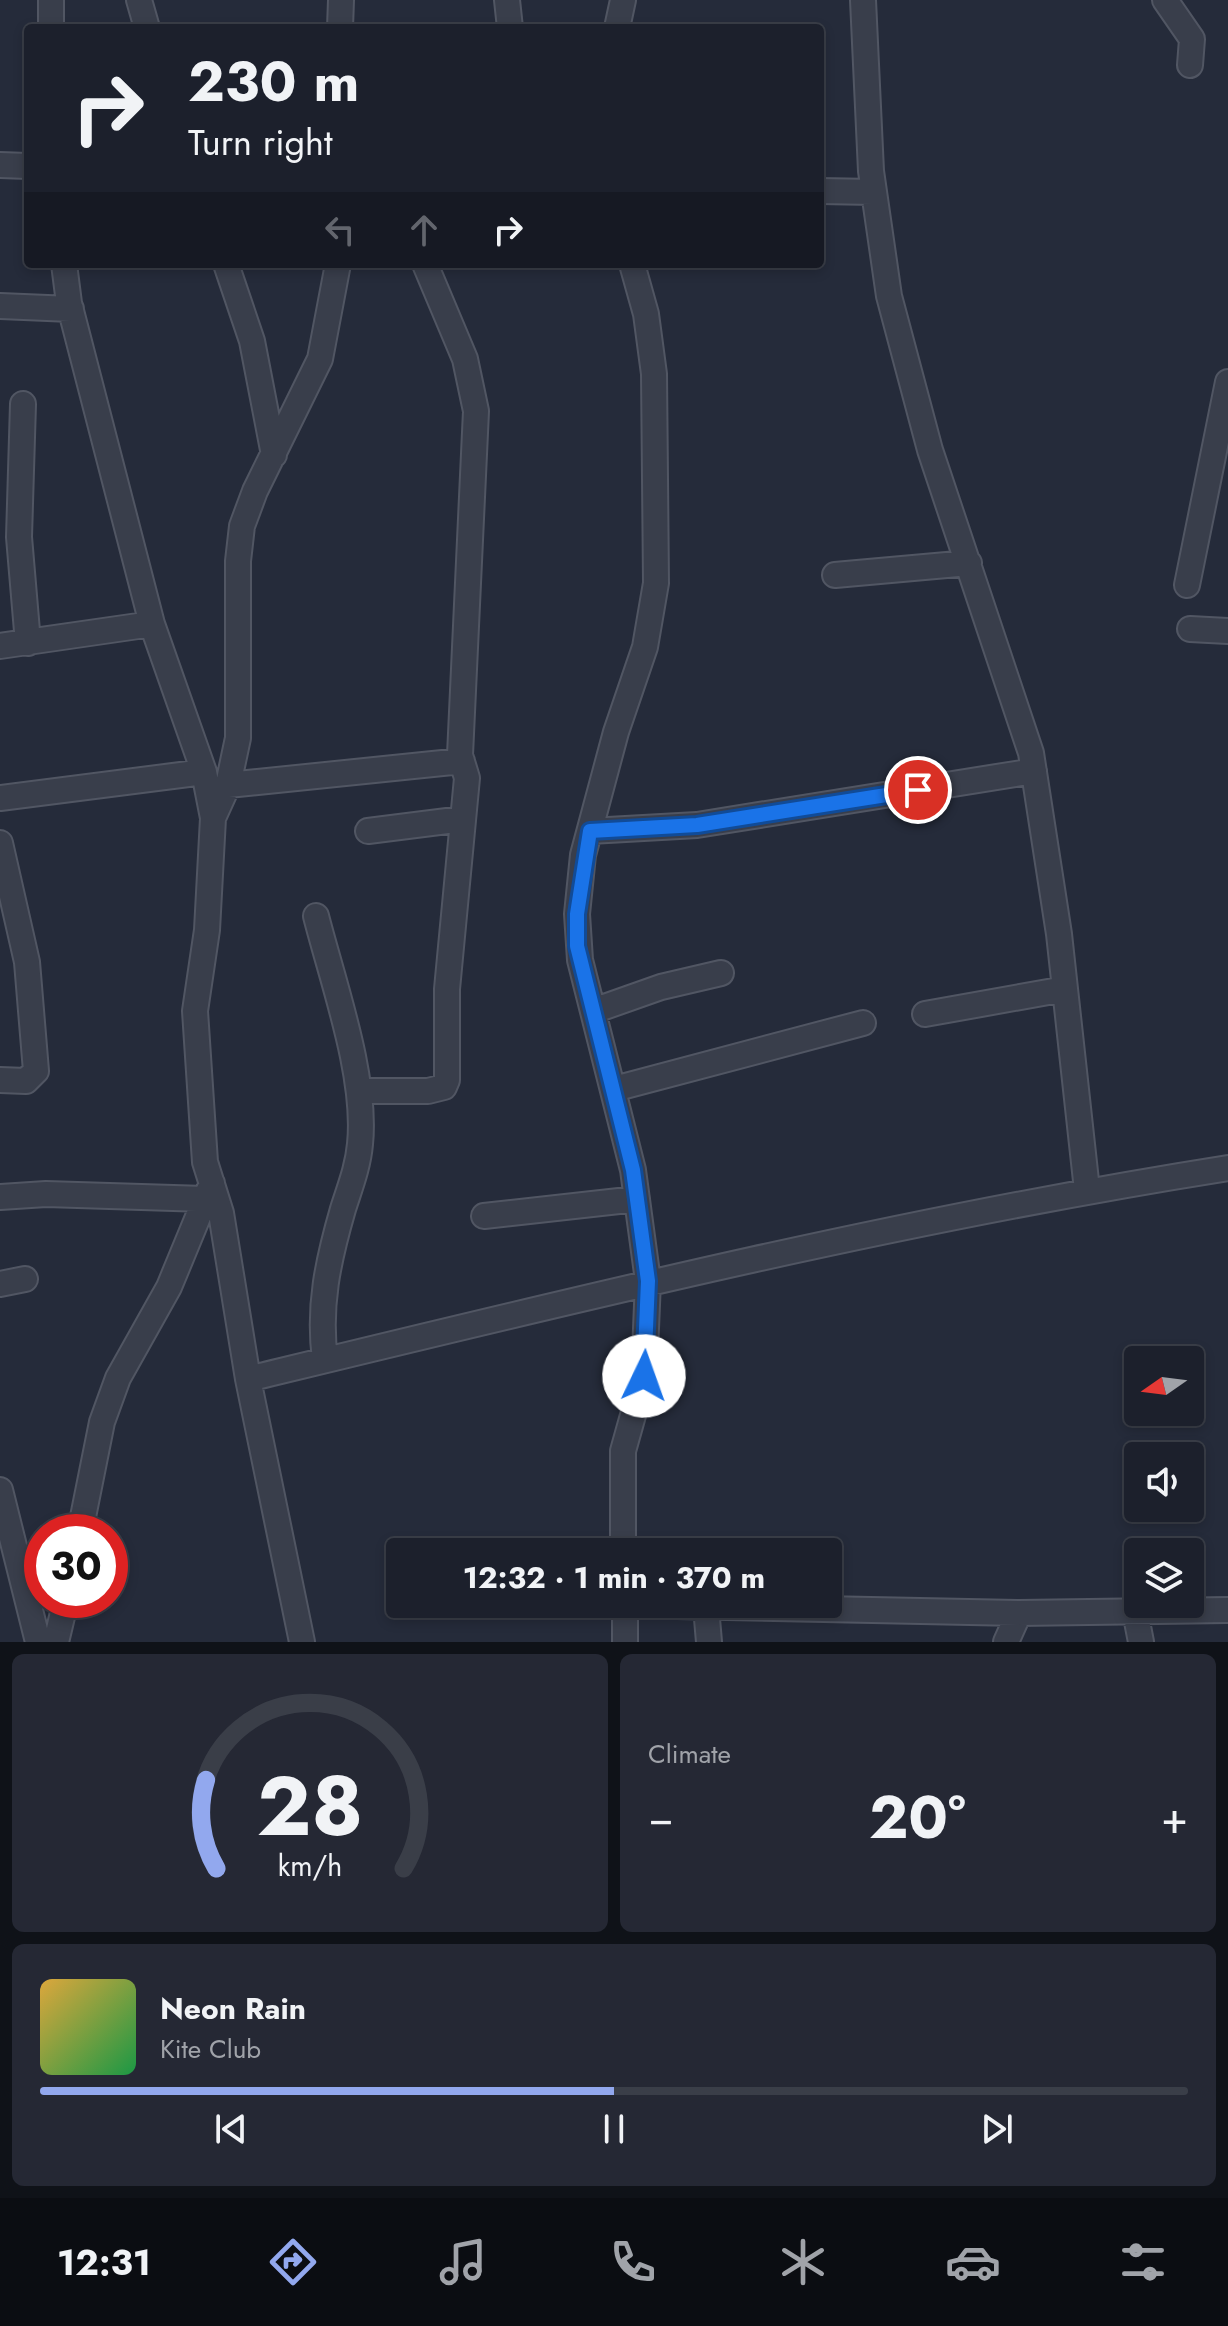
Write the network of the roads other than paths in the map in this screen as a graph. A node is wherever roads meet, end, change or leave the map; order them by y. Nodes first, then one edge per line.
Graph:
1 (51, 0) edge
2 (139, 0) edge
3 (341, 0) edge
4 (507, 0) edge
5 (623, 0) edge
6 (863, 0) edge
7 (1165, 0) edge
8 (51, 24) edge
9 (146, 24) edge
10 (340, 24) edge
11 (510, 24) edge
12 (618, 24) edge
13 (1190, 65) dead end
14 (0, 165) edge
15 (24, 166) edge
16 (824, 191) edge
17 (874, 192) junction
18 (65, 268) edge
19 (227, 268) edge
20 (337, 268) edge
21 (427, 268) edge
22 (633, 268) edge
23 (0, 306) edge
24 (71, 309) junction
25 (1228, 382) edge
26 (23, 404) dead end
27 (274, 455) junction
28 (969, 563) junction
29 (835, 575) dead end
30 (1187, 585) dead end
31 (152, 624) junction
32 (1190, 629) dead end
33 (1228, 631) edge
34 (28, 643) junction
35 (0, 646) edge
36 (462, 761) junction
37 (1034, 771) junction
38 (204, 772) junction
39 (228, 785) junction
40 (0, 798) edge
41 (213, 818) junction
42 (463, 819) junction
43 (368, 831) dead end
44 (590, 831) junction
45 (0, 843) edge
46 (316, 916) dead end
47 (721, 973) dead end
48 (1065, 989) junction
49 (593, 1011) junction
50 (925, 1014) dead end
51 (863, 1023) dead end
52 (0, 1080) edge
53 (614, 1089) junction
54 (359, 1091) junction
55 (1228, 1168) edge
56 (1087, 1190) junction
57 (208, 1191) junction
58 (0, 1197) edge
59 (637, 1199) junction
60 (484, 1216) dead end
61 (25, 1279) dead end
62 (648, 1281) junction
63 (0, 1284) edge
64 (325, 1360) junction
65 (248, 1379) junction
66 (2, 1504) edge
67 (84, 1514) edge
68 (623, 1538) edge
69 (842, 1610) edge
70 (1204, 1610) edge
71 (1228, 1610) edge
72 (1124, 1611) edge
73 (1019, 1613) junction
74 (62, 1618) edge
75 (626, 1618) edge
76 (707, 1618) edge
77 (1136, 1618) edge
78 (38, 1642) edge
79 (56, 1642) edge
80 (302, 1642) edge
81 (625, 1642) edge
82 (709, 1642) edge
83 (1006, 1642) edge
84 (1141, 1642) edge

1 - 8 street
2 - 9 street
3 - 10 street
4 - 11 street
5 - 12 street
6 - 17 street
7 - 13 street
14 - 15 street
16 - 17 street
17 - 28 street
18 - 24 street
19 - 27 street
20 - 27 street
21 - 36 street
22 - 44 street
23 - 24 street
24 - 31 street
25 - 30 street
26 - 34 street
27 - 39 street
28 - 29 street
28 - 37 street
31 - 34 street
31 - 38 street
32 - 33 street
34 - 35 street
36 - 39 street
36 - 42 street
37 - 44 street
37 - 48 street
38 - 40 street
38 - 41 street
39 - 41 street
41 - 57 street
42 - 43 street
42 - 54 street
44 - 49 street
45 - 52 street
46 - 54 street
47 - 49 street
48 - 50 street
48 - 56 street
49 - 53 street
51 - 53 street
53 - 59 street
54 - 64 street
55 - 56 street
56 - 62 street
57 - 58 street
57 - 65 street
57 - 67 street
59 - 60 street
59 - 62 street
61 - 63 street
62 - 64 street
62 - 68 street
64 - 65 street
65 - 80 street
66 - 78 street
69 - 73 street
70 - 71 street
72 - 73 street
73 - 83 street
74 - 79 street
75 - 81 street
76 - 82 street
77 - 84 street

